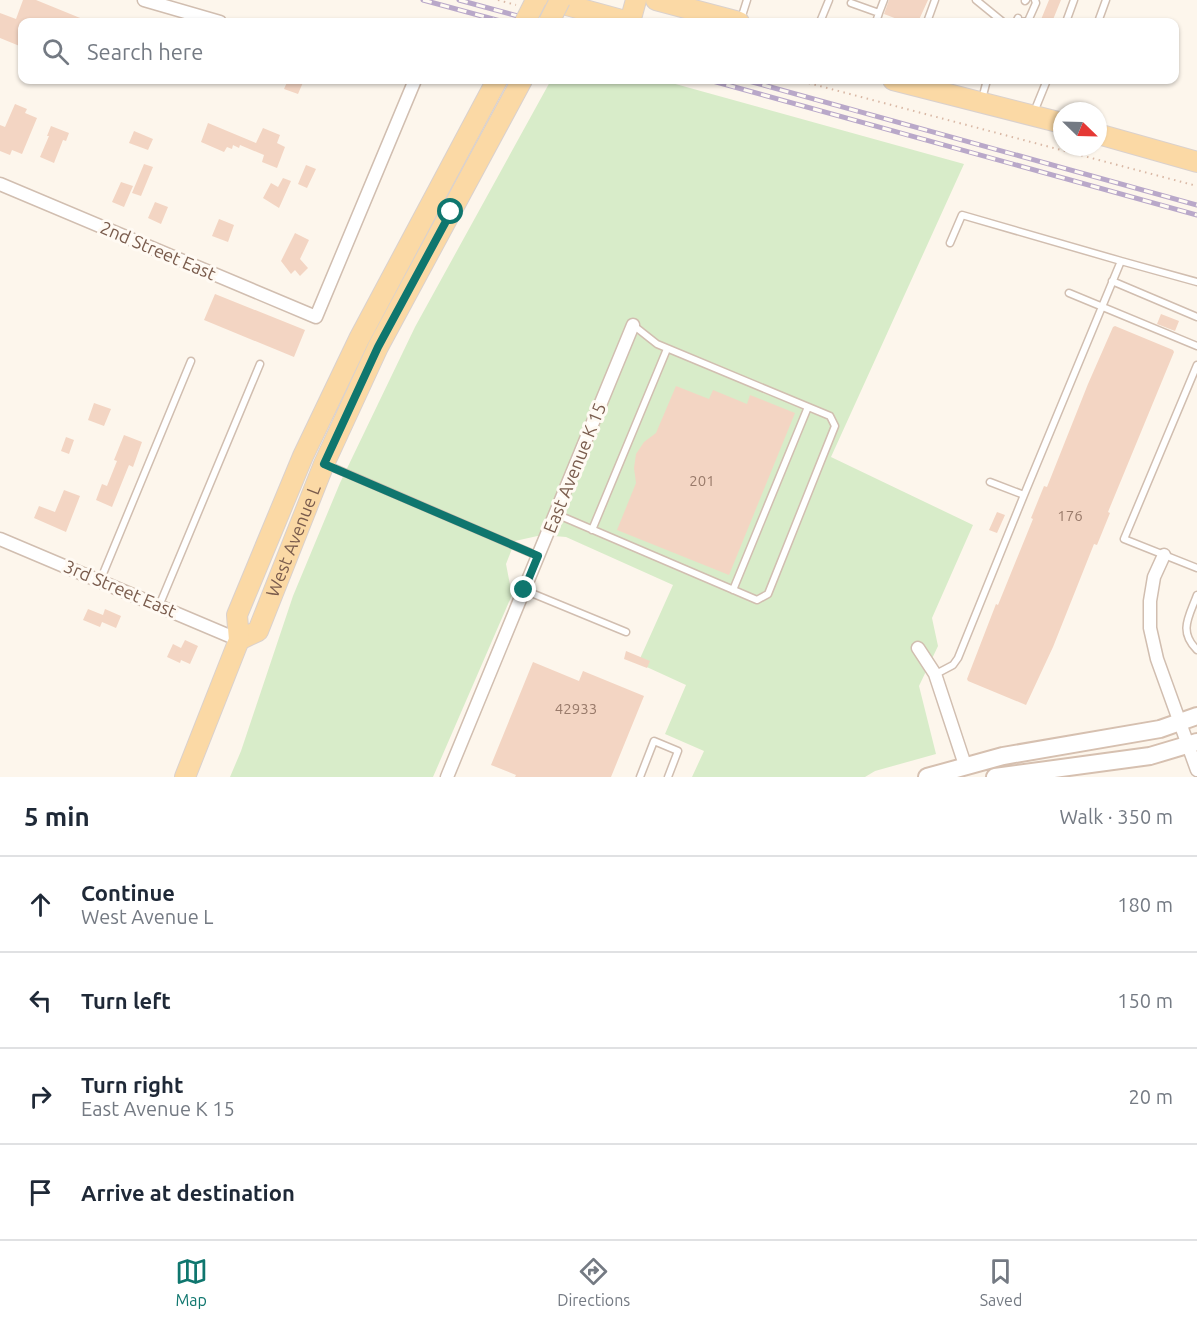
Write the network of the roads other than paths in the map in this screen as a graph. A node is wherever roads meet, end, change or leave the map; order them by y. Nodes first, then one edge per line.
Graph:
1 (144, 0) edge
2 (536, 0) edge
3 (548, 0) edge
4 (560, 0) edge
5 (636, 0) edge
6 (656, 0) edge
7 (747, 0) edge
8 (829, 0) edge
9 (884, 0) edge
10 (935, 0) edge
11 (976, 0) edge
12 (1035, 0) edge
13 (1074, 0) edge
14 (1106, 0) edge
15 (851, 3) dead end
16 (687, 4) edge
17 (609, 8) edge
18 (879, 13) junction
19 (206, 18) edge
20 (527, 18) edge
21 (551, 18) edge
22 (623, 18) edge
23 (630, 18) edge
24 (728, 18) edge
25 (741, 18) edge
26 (822, 18) edge
27 (877, 18) edge
28 (928, 18) edge
29 (999, 18) edge
30 (1029, 18) edge
31 (1067, 18) edge
32 (1099, 18) edge
33 (412, 84) edge
34 (495, 84) edge
35 (520, 84) edge
36 (916, 84) edge
37 (986, 84) edge
38 (1045, 84) edge
39 (982, 102) junction
40 (1033, 115) junction
41 (1053, 121) edge
42 (1107, 137) edge
43 (1197, 162) edge
44 (0, 184) edge
45 (950, 243) dead end
46 (1120, 261) junction
47 (1112, 281) junction
48 (1197, 282) edge
49 (1068, 293) dead end
50 (1102, 307) junction
51 (1197, 317) edge
52 (633, 325) joint
53 (1197, 346) edge
54 (667, 349) junction
55 (191, 361) dead end
56 (260, 364) dead end
57 (1197, 365) edge
58 (808, 407) junction
59 (324, 464) junction
60 (990, 482) dead end
61 (1024, 495) junction
62 (555, 514) junction
63 (592, 530) junction
64 (0, 539) edge
65 (1164, 555) junction
66 (538, 556) junction
67 (1197, 568) edge
68 (100, 581) junction
69 (524, 590) junction
70 (733, 590) junction
71 (1197, 596) edge
72 (159, 606) junction
73 (626, 632) dead end
74 (239, 640) junction
75 (918, 648) dead end
76 (1197, 650) edge
77 (935, 674) junction
78 (1197, 716) edge
79 (1180, 722) junction
80 (1193, 744) edge
81 (965, 765) junction
82 (1197, 770) edge
83 (188, 772) edge
84 (1041, 774) edge
85 (447, 777) edge
86 (640, 777) edge
87 (668, 777) edge
88 (927, 777) edge
89 (995, 777) edge

1 - 19 street
2 - 20 main road, bridge
3 - 17 main road
4 - 21 main road, bridge
5 - 23 main road
6 - 16 main road
7 - 25 lane
8 - 26 lane
9 - 18 lane
10 - 28 lane
11 - 29 lane
12 - 30 lane
13 - 31 lane
14 - 32 lane
15 - 18 lane
16 - 24 main road
17 - 22 main road
18 - 27 lane
33 - 44 street, 2nd Street East
34 - 74 main road, West Avenue L
35 - 59 main road, West Avenue L
36 - 39 main road
37 - 39 lane
38 - 40 lane
39 - 40 main road
40 - 41 main road
42 - 43 main road
45 - 46 lane
46 - 47 lane
46 - 48 lane
47 - 50 lane
47 - 51 lane
49 - 50 lane
50 - 53 lane
50 - 61 lane
52 - 54 lane
52 - 62 street, East Avenue K 15
54 - 58 lane
54 - 63 lane
55 - 68 lane
56 - 72 lane
57 - 65 lane
58 - 70 lane
58 - 70 lane
59 - 66 lane
59 - 74 main road, West Avenue L
60 - 61 lane
61 - 77 lane
62 - 63 lane
62 - 66 street, East Avenue K 15
63 - 70 lane
64 - 68 street, 3rd Street East
65 - 67 lane
65 - 79 street
66 - 69 street, East Avenue K 15
68 - 72 street, 3rd Street East
69 - 73 lane
69 - 85 street, East Avenue K 15
71 - 76 lane
72 - 74 street, 3rd Street East
74 - 83 main road, West Avenue L
75 - 77 street
77 - 81 street
78 - 79 main road
79 - 80 street
79 - 81 main road
80 - 82 street
80 - 84 main road
81 - 88 main road
84 - 89 main road
86 - 87 lane

